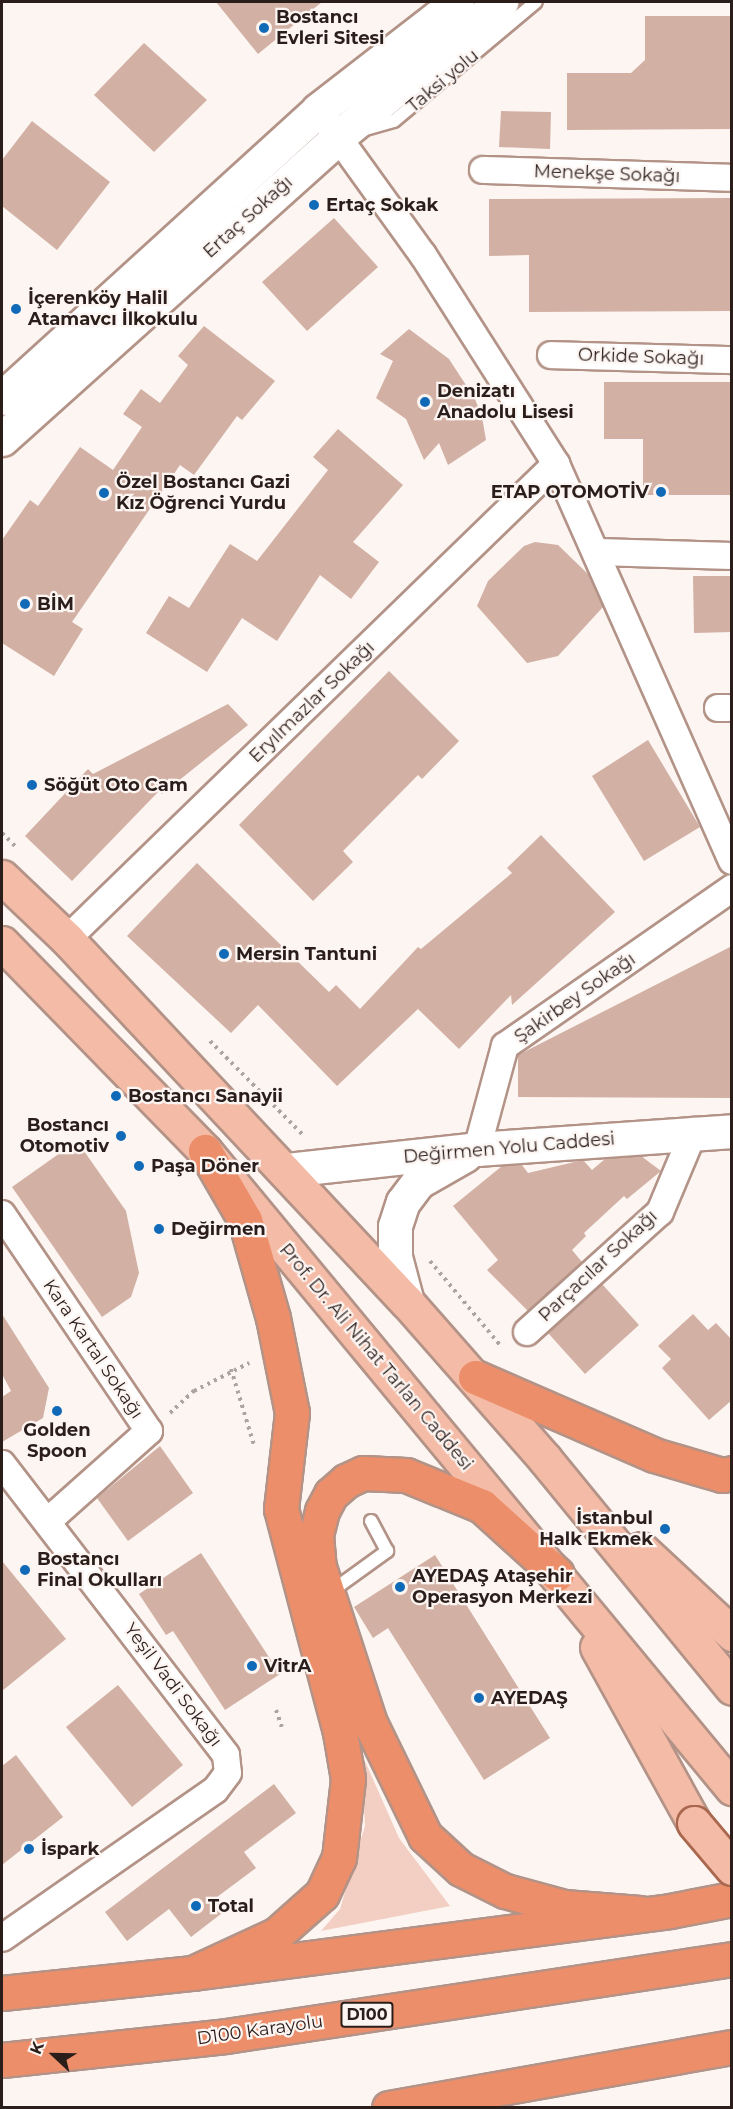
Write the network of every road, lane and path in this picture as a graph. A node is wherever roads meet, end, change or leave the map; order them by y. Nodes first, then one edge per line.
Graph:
1 (457, 2) edge
2 (501, 2) edge
3 (536, 2) edge
4 (318, 110) junction
5 (338, 137) junction
6 (483, 170) dead end
7 (732, 178) edge
8 (551, 355) dead end
9 (732, 360) edge
10 (2, 398) edge
11 (2, 439) edge
12 (556, 464) junction
13 (598, 552) junction
14 (732, 556) edge
15 (732, 861) edge
16 (2, 877) edge
17 (732, 888) edge
18 (67, 939) junction
19 (2, 944) edge
20 (694, 1131) junction
21 (732, 1131) edge
22 (477, 1149) junction
23 (205, 1151) junction
24 (287, 1170) junction
25 (2, 1214) edge
26 (407, 1302) junction
27 (527, 1332) dead end
28 (281, 1358) junction
29 (231, 1369) junction
30 (475, 1377) junction
31 (149, 1431) junction
32 (255, 1448) dead end
33 (544, 1458) junction
34 (2, 1464) edge
35 (732, 1473) edge
36 (48, 1521) junction
37 (371, 1521) dead end
38 (557, 1574) junction
39 (328, 1594) junction
40 (732, 1634) edge
41 (732, 1688) edge
42 (276, 1710) dead end
43 (282, 1727) dead end
44 (732, 1788) edge
45 (732, 1868) edge
46 (732, 1899) edge
47 (640, 1913) junction
48 (2, 1938) edge
49 (732, 1959) edge
50 (193, 1973) junction
51 (2, 1993) edge
52 (732, 2048) edge
53 (2, 2060) edge
54 (389, 2108) edge

1 - 4 street, Ertaç Sokağı
2 - 5 street, Ertaç Sokağı
3 - 5 lane, Taksi yolu
4 - 5 street
4 - 10 street, Ertaç Sokağı
5 - 11 street, Ertaç Sokağı
5 - 12 street
6 - 7 street, Menekşe Sokağı
8 - 9 street, Orkide Sokağı
12 - 13 street
12 - 18 street, Eryılmazlar Sokağı
13 - 14 street
13 - 15 street
16 - 18 main road
17 - 22 street, Şakirbey Sokağı
18 - 24 main road
19 - 23 main road, Prof. Dr. Ali Nihat Tarlan Caddesi
20 - 21 street, Değirmen Yolu Caddesi
20 - 22 street, Değirmen Yolu Caddesi
20 - 27 street, Parçacılar Sokağı
22 - 24 street, Değirmen Yolu Caddesi
22 - 26 street
23 - 28 highway
23 - 38 main road, Prof. Dr. Ali Nihat Tarlan Caddesi
24 - 26 main road
25 - 31 street, Kara Kartal Sokağı
26 - 30 main road
28 - 29 path
28 - 50 highway
29 - 31 path
29 - 32 path
30 - 33 main road
30 - 35 highway
31 - 36 street, Kara Kartal Sokağı
33 - 40 main road
33 - 41 main road
34 - 36 street, Yeşil Vadi Sokağı
36 - 48 street, Yeşil Vadi Sokağı
37 - 39 lane
38 - 39 highway
38 - 44 main road, Prof. Dr. Ali Nihat Tarlan Caddesi
38 - 45 main road, bridge
39 - 47 highway
42 - 43 path
46 - 47 highway
47 - 50 highway
49 - 53 highway, D100 Karayolu / D100
50 - 51 highway
52 - 54 highway

